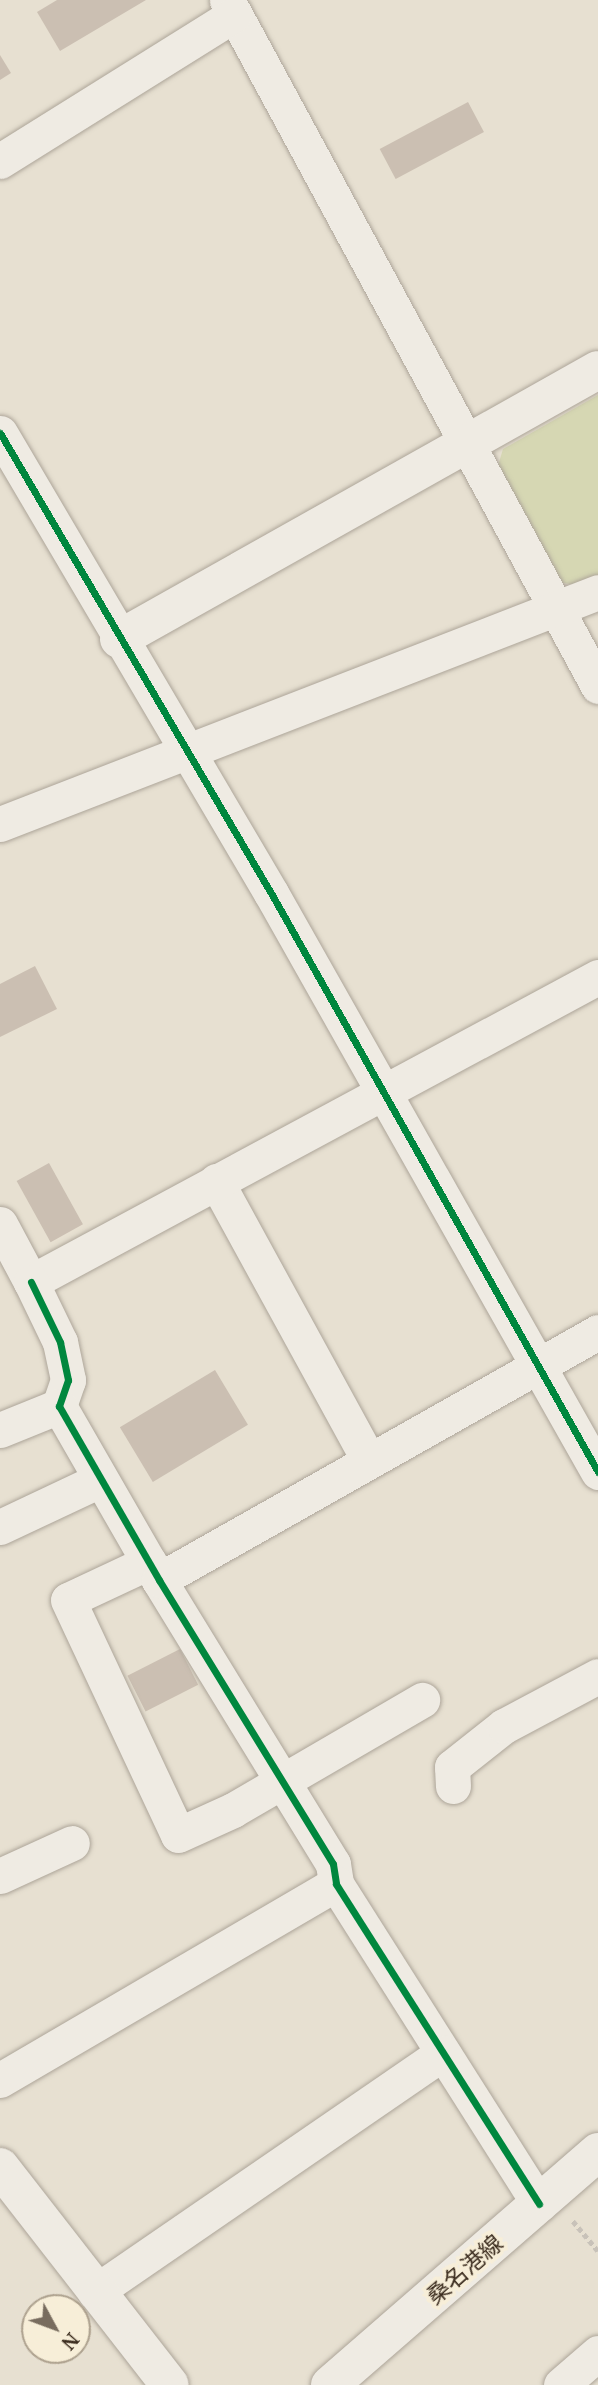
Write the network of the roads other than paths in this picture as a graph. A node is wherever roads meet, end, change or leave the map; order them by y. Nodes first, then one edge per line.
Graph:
1 (230, 8) edge
2 (0, 161) edge
3 (598, 370) edge
4 (0, 433) edge
5 (467, 441) junction
6 (598, 592) edge
7 (555, 608) junction
8 (119, 639) junction
9 (598, 686) edge
10 (183, 750) junction
11 (0, 824) edge
12 (598, 977) edge
13 (382, 1093) junction
14 (216, 1181) junction
15 (0, 1224) edge
16 (31, 1282) junction
17 (598, 1332) edge
18 (537, 1366) junction
19 (59, 1406) junction
20 (0, 1430) edge
21 (369, 1461) junction
22 (598, 1472) edge
23 (100, 1480) junction
24 (0, 1527) edge
25 (154, 1571) junction
26 (598, 1676) edge
27 (422, 1700) dead end
28 (282, 1781) junction
29 (453, 1786) dead end
30 (72, 1843) dead end
31 (0, 1876) edge
32 (336, 1884) junction
33 (443, 2053) junction
34 (0, 2080) edge
35 (598, 2152) edge
36 (3, 2178) edge
37 (539, 2204) junction
38 (95, 2292) junction
39 (598, 2353) edge
40 (170, 2385) edge
41 (330, 2385) edge
42 (561, 2385) edge

1 - 2 street
1 - 5 street
3 - 5 street
4 - 8 street
5 - 7 street
5 - 8 street
6 - 7 street
7 - 9 street
7 - 10 street
8 - 10 street
10 - 11 street
10 - 13 street
12 - 13 street
13 - 14 street
13 - 18 street
14 - 16 street
14 - 21 street
15 - 16 street
16 - 19 street
17 - 18 street
18 - 21 street
18 - 22 street
19 - 20 street
19 - 23 street
21 - 25 street
23 - 24 street
23 - 25 street
25 - 28 street
25 - 28 street
26 - 29 street
27 - 28 street
28 - 32 street
30 - 31 street
32 - 33 street
32 - 34 street
33 - 37 street
33 - 38 street
35 - 37 street, 桑名港線
36 - 38 street
37 - 41 street, 桑名港線
38 - 40 street
39 - 42 street

